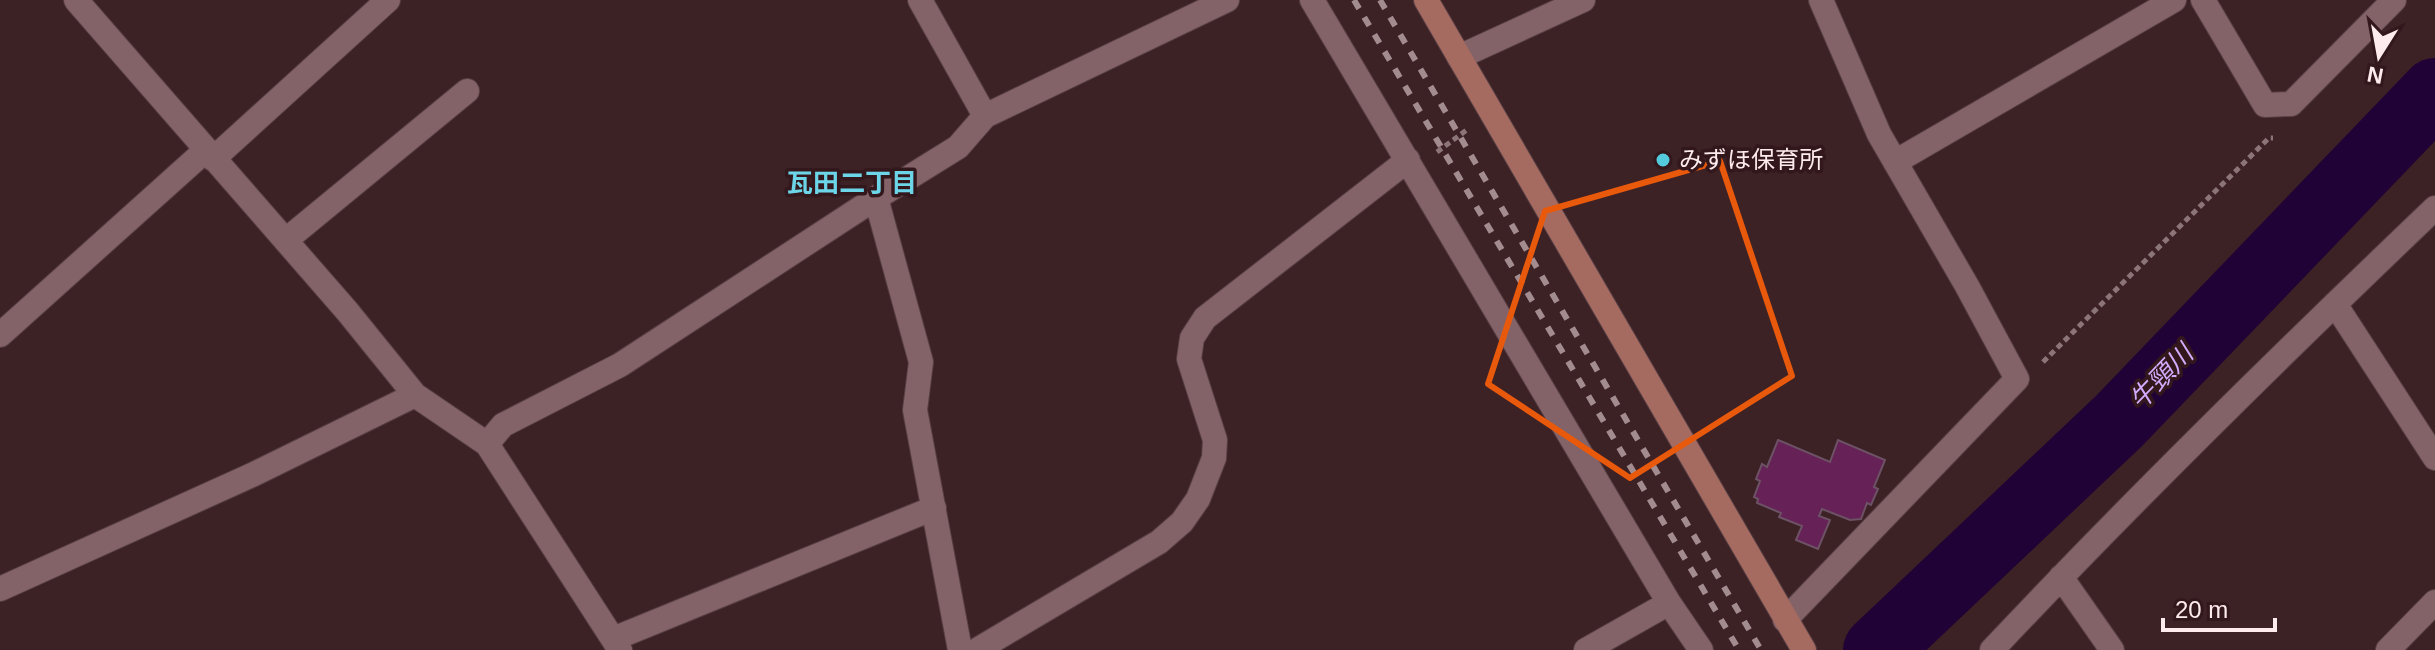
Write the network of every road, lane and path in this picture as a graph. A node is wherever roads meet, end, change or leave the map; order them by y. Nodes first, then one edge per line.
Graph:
1 (76, 0) edge
2 (388, 0) edge
3 (920, 0) edge
4 (1227, 0) edge
5 (1312, 0) edge
6 (1426, 0) edge
7 (1583, 0) edge
8 (1821, 0) edge
9 (2174, 0) edge
10 (2203, 0) edge
11 (2394, 0) edge
12 (1459, 57) junction
13 (467, 91) dead end
14 (1491, 112) junction
15 (985, 116) junction
16 (2278, 138) dead end
17 (210, 154) junction
18 (1895, 162) junction
19 (1410, 164) junction
20 (876, 198) junction
21 (2435, 208) edge
22 (286, 240) junction
23 (2335, 304) junction
24 (0, 335) edge
25 (2017, 379) junction
26 (415, 395) junction
27 (487, 444) junction
28 (2435, 458) edge
29 (934, 508) junction
30 (2061, 577) junction
31 (5, 582) edge
32 (2435, 602) edge
33 (1669, 603) junction
34 (1785, 620) junction
35 (616, 645) edge
36 (960, 650) edge
37 (977, 650) edge
38 (1586, 650) edge
39 (1701, 650) edge
40 (1804, 650) edge
41 (1992, 650) edge
42 (2112, 650) edge
43 (2388, 650) edge

1 - 17 street
2 - 17 street
3 - 15 street
4 - 15 street
5 - 19 street
6 - 12 street
7 - 12 street
8 - 18 street
9 - 18 street
10 - 11 street
12 - 14 street
13 - 22 street
14 - 19 path
14 - 34 street
15 - 20 street
16 - 25 path
17 - 22 street
17 - 24 street
18 - 25 street
19 - 33 street
19 - 37 street
20 - 27 street
20 - 29 street
21 - 23 street
22 - 26 street
23 - 28 street
23 - 30 street
25 - 34 street
26 - 27 street
26 - 31 street
27 - 35 street
29 - 35 street
29 - 36 street
30 - 41 street
30 - 42 street
32 - 43 street
33 - 38 street
33 - 39 street
34 - 40 street

